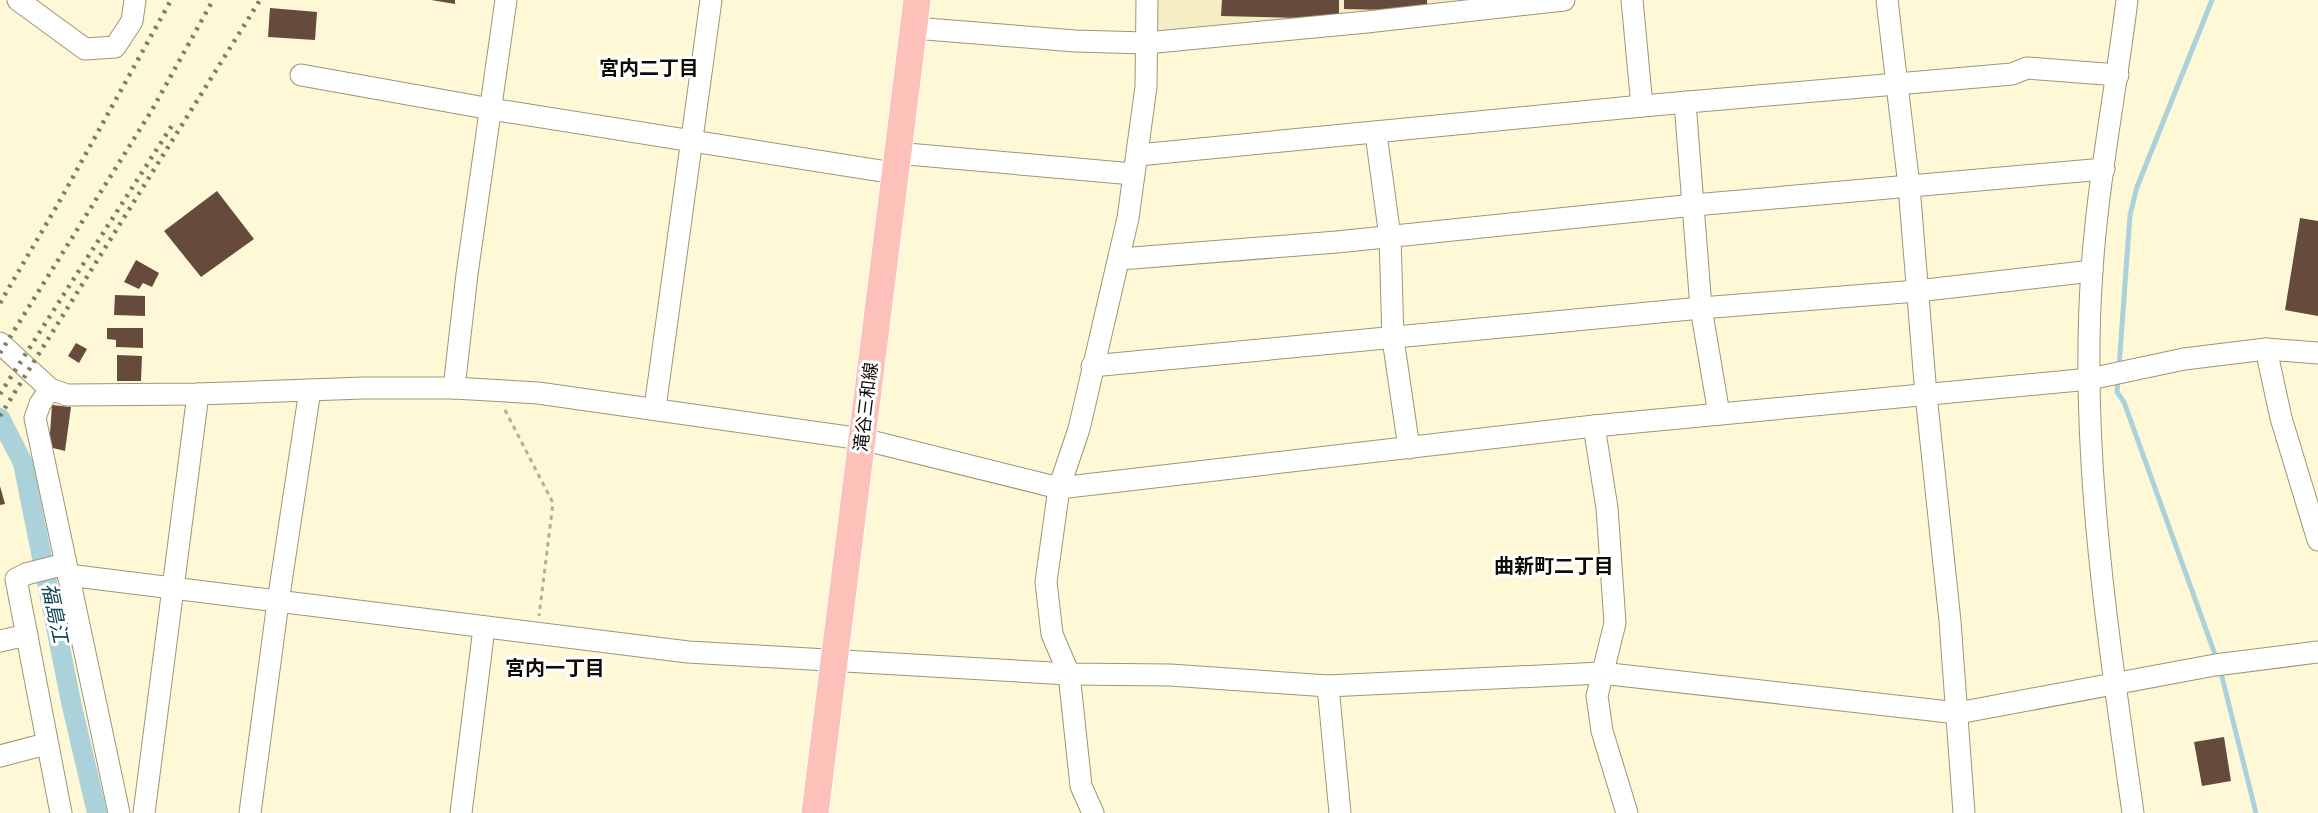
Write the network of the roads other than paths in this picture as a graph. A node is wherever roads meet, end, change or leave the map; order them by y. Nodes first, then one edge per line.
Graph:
1 (18, 0) edge
2 (135, 0) edge
3 (506, 0) edge
4 (711, 0) edge
5 (917, 0) edge
6 (1147, 0) edge
7 (1563, 0) edge
8 (1632, 0) edge
9 (1887, 0) edge
10 (2127, 0) edge
11 (914, 28) junction
12 (1146, 43) junction
13 (301, 75) dead end
14 (2118, 75) junction
15 (1896, 85) junction
16 (1685, 102) junction
17 (1642, 106) junction
18 (491, 109) junction
19 (1376, 134) junction
20 (692, 139) junction
21 (895, 163) junction
22 (1136, 165) junction
23 (2104, 169) junction
24 (1909, 186) junction
25 (1694, 205) junction
26 (1390, 237) junction
27 (1120, 258) junction
28 (2092, 271) junction
29 (1917, 291) junction
30 (1701, 308) junction
31 (1393, 339) junction
32 (0, 343) edge
33 (2266, 349) junction
34 (2318, 354) edge
35 (1092, 366) junction
36 (2090, 378) junction
37 (454, 388) junction
38 (50, 389) junction
39 (310, 390) junction
40 (198, 394) junction
41 (1926, 395) junction
42 (655, 408) junction
43 (1719, 414) junction
44 (1594, 426) junction
45 (862, 439) junction
46 (1409, 448) junction
47 (1059, 488) junction
48 (2318, 540) edge
49 (63, 568) junction
50 (172, 590) junction
51 (278, 602) junction
52 (484, 628) junction
53 (27, 635) junction
54 (0, 641) edge
55 (2318, 652) edge
56 (834, 660) junction
57 (1601, 673) junction
58 (1070, 674) junction
59 (2115, 683) junction
60 (1328, 686) junction
61 (1958, 712) junction
62 (46, 744) junction
63 (0, 756) edge
64 (61, 813) edge
65 (118, 813) edge
66 (144, 813) edge
67 (250, 813) edge
68 (461, 813) edge
69 (814, 813) edge
70 (1093, 813) edge
71 (1340, 813) edge
72 (1627, 813) edge
73 (1964, 813) edge
74 (2133, 813) edge

1 - 2 street
3 - 18 street
4 - 20 street
5 - 11 main road, 滝谷三和線
6 - 12 street
7 - 12 street
8 - 17 street
9 - 15 street
10 - 14 street
11 - 12 street
11 - 21 main road, 滝谷三和線
12 - 22 street
13 - 18 street
14 - 15 street
14 - 23 street
15 - 16 street
15 - 24 street
16 - 17 street
16 - 25 street
17 - 19 street
18 - 20 street
18 - 37 street
19 - 22 street
19 - 26 street
20 - 21 street
20 - 42 street
21 - 22 street
21 - 45 main road, 滝谷三和線
22 - 27 street
23 - 24 street
23 - 28 street
24 - 25 street
24 - 29 street
25 - 26 street
25 - 30 street
26 - 27 street
26 - 31 street
27 - 35 street
28 - 29 street
28 - 36 street
29 - 30 street
29 - 41 street
30 - 31 street
30 - 43 street
31 - 35 street
31 - 46 street
32 - 38 street
33 - 34 street
33 - 36 street
33 - 48 street
35 - 47 street
36 - 41 street
36 - 59 street
37 - 39 street
37 - 42 street
38 - 40 street
38 - 49 street
39 - 40 street
39 - 51 street
40 - 50 street
41 - 43 street
41 - 61 street
42 - 45 street
43 - 44 street
44 - 46 street
44 - 57 street
45 - 47 street
45 - 56 main road, 滝谷三和線
46 - 47 street
47 - 58 street
49 - 50 street
49 - 53 street
49 - 65 street
50 - 51 street
50 - 66 street
51 - 52 street
51 - 67 street
52 - 56 street
52 - 68 street
53 - 54 street
53 - 62 street
55 - 59 street
56 - 58 street
56 - 69 main road, 滝谷三和線
57 - 60 street
57 - 61 street
57 - 72 street
58 - 60 street
58 - 70 street
59 - 61 street
59 - 74 street
60 - 71 street
61 - 73 street
62 - 63 street
62 - 64 street

